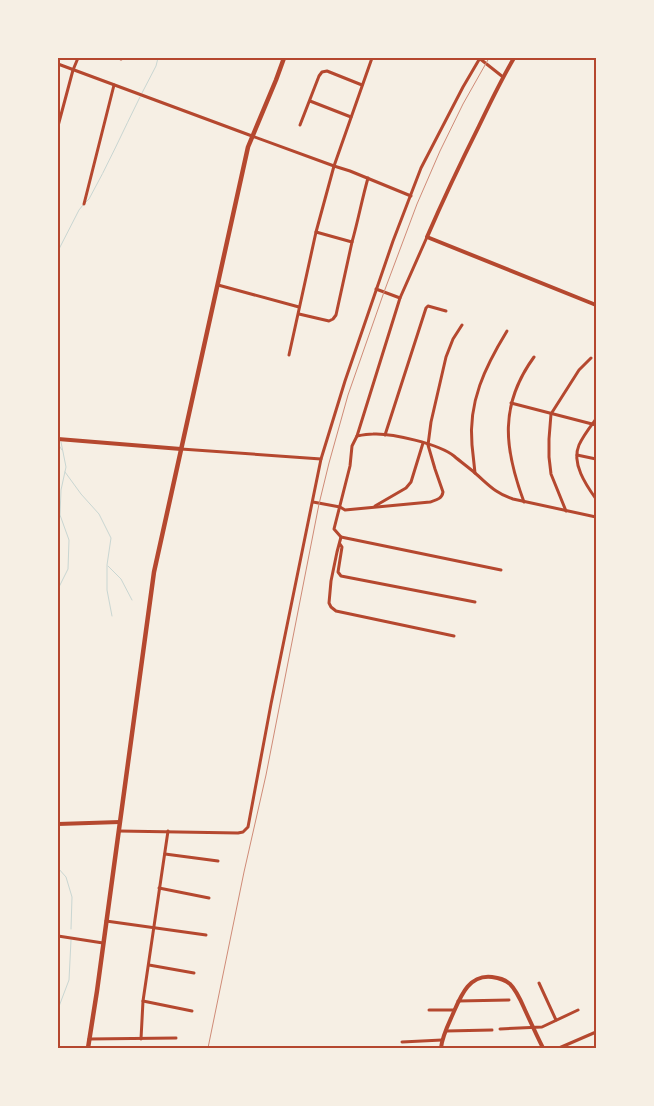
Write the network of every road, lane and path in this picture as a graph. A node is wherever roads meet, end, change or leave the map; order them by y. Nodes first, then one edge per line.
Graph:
1 (78, 58) edge
2 (284, 58) edge
3 (372, 58) edge
4 (479, 58) edge
5 (514, 58) edge
6 (58, 64) edge
7 (73, 70) junction
8 (502, 76) junction
9 (114, 85) junction
10 (362, 85) junction
11 (310, 101) junction
12 (351, 117) junction
13 (300, 125) dead end
14 (58, 126) edge
15 (252, 136) junction
16 (334, 166) junction
17 (368, 178) junction
18 (411, 196) junction
19 (84, 204) dead end
20 (316, 232) junction
21 (427, 237) junction
22 (352, 242) junction
23 (218, 285) junction
24 (376, 289) junction
25 (400, 298) junction
26 (596, 305) edge
27 (299, 307) junction
28 (446, 311) dead end
29 (298, 314) junction
30 (462, 325) dead end
31 (507, 331) dead end
32 (289, 355) dead end
33 (534, 356) dead end
34 (591, 358) dead end
35 (511, 403) junction
36 (551, 414) junction
37 (596, 419) edge
38 (594, 425) edge
39 (385, 435) junction
40 (357, 436) junction
41 (58, 440) edge
42 (423, 443) junction
43 (428, 445) junction
44 (181, 449) junction
45 (576, 455) junction
46 (322, 459) junction
47 (596, 460) edge
48 (475, 473) junction
49 (596, 499) edge
50 (313, 502) junction
51 (524, 502) junction
52 (340, 507) junction
53 (372, 508) junction
54 (566, 510) junction
55 (596, 517) edge
56 (341, 538) junction
57 (340, 544) junction
58 (501, 570) dead end
59 (475, 602) dead end
60 (454, 636) dead end
61 (120, 822) junction
62 (58, 824) edge
63 (119, 831) junction
64 (168, 831) junction
65 (165, 854) junction
66 (218, 861) dead end
67 (159, 888) junction
68 (209, 898) dead end
69 (106, 921) junction
70 (154, 927) junction
71 (206, 935) dead end
72 (58, 936) edge
73 (103, 943) junction
74 (149, 965) junction
75 (194, 973) dead end
76 (539, 983) dead end
77 (509, 1000) dead end
78 (144, 1001) junction
79 (458, 1002) junction
80 (429, 1010) dead end
81 (454, 1010) junction
82 (578, 1010) dead end
83 (192, 1011) dead end
84 (556, 1020) junction
85 (533, 1027) junction
86 (500, 1029) dead end
87 (446, 1030) junction
88 (492, 1030) dead end
89 (596, 1032) edge
90 (176, 1038) dead end
91 (89, 1039) junction
92 (142, 1039) junction
93 (442, 1040) junction
94 (402, 1042) dead end
95 (88, 1048) edge
96 (441, 1048) edge
97 (544, 1048) edge
98 (559, 1048) edge

1 - 7 street
2 - 15 main road
3 - 10 street
4 - 8 street
4 - 18 street
5 - 8 street
6 - 7 street
7 - 9 street
7 - 14 street
8 - 21 street
9 - 15 street
9 - 19 street
10 - 11 street
10 - 12 street
11 - 12 street
11 - 13 street
12 - 16 street
15 - 16 street
15 - 23 main road
16 - 17 street
16 - 20 street
17 - 18 street
17 - 22 street
18 - 24 street
20 - 22 street
20 - 27 street
21 - 25 street
21 - 26 street
22 - 29 street
23 - 27 street
23 - 44 main road
24 - 25 street
24 - 46 street
25 - 40 street
27 - 29 street
28 - 39 street
29 - 32 street
30 - 43 street
31 - 48 street
33 - 35 street
34 - 36 street
35 - 36 street
35 - 51 street
36 - 38 street
36 - 54 street
37 - 38 street
38 - 45 street
39 - 40 street
39 - 42 street
40 - 52 street
41 - 44 street
42 - 43 street
42 - 53 street
43 - 48 street
43 - 53 street
44 - 46 street
44 - 61 main road
45 - 47 street
45 - 49 street
46 - 50 street
48 - 51 street
50 - 52 street
50 - 64 street
51 - 54 street
52 - 53 street
52 - 56 street
54 - 55 street
56 - 57 street
56 - 58 street
57 - 59 street
57 - 60 street
61 - 62 street
61 - 63 main road
63 - 64 street
63 - 69 main road
64 - 65 street
65 - 66 street
65 - 67 street
67 - 68 street
67 - 70 street
69 - 70 street
69 - 73 main road
70 - 71 street
70 - 74 street
72 - 73 street
73 - 91 main road
74 - 75 street
74 - 78 street
76 - 84 street
77 - 79 street
78 - 83 street
78 - 92 street
79 - 81 street
79 - 85 street
80 - 81 street
81 - 87 street
82 - 84 street
84 - 85 street
85 - 86 street
85 - 97 street
87 - 88 street
87 - 93 street
89 - 98 street
90 - 92 street
91 - 92 street
91 - 95 main road
93 - 94 street
93 - 96 street

